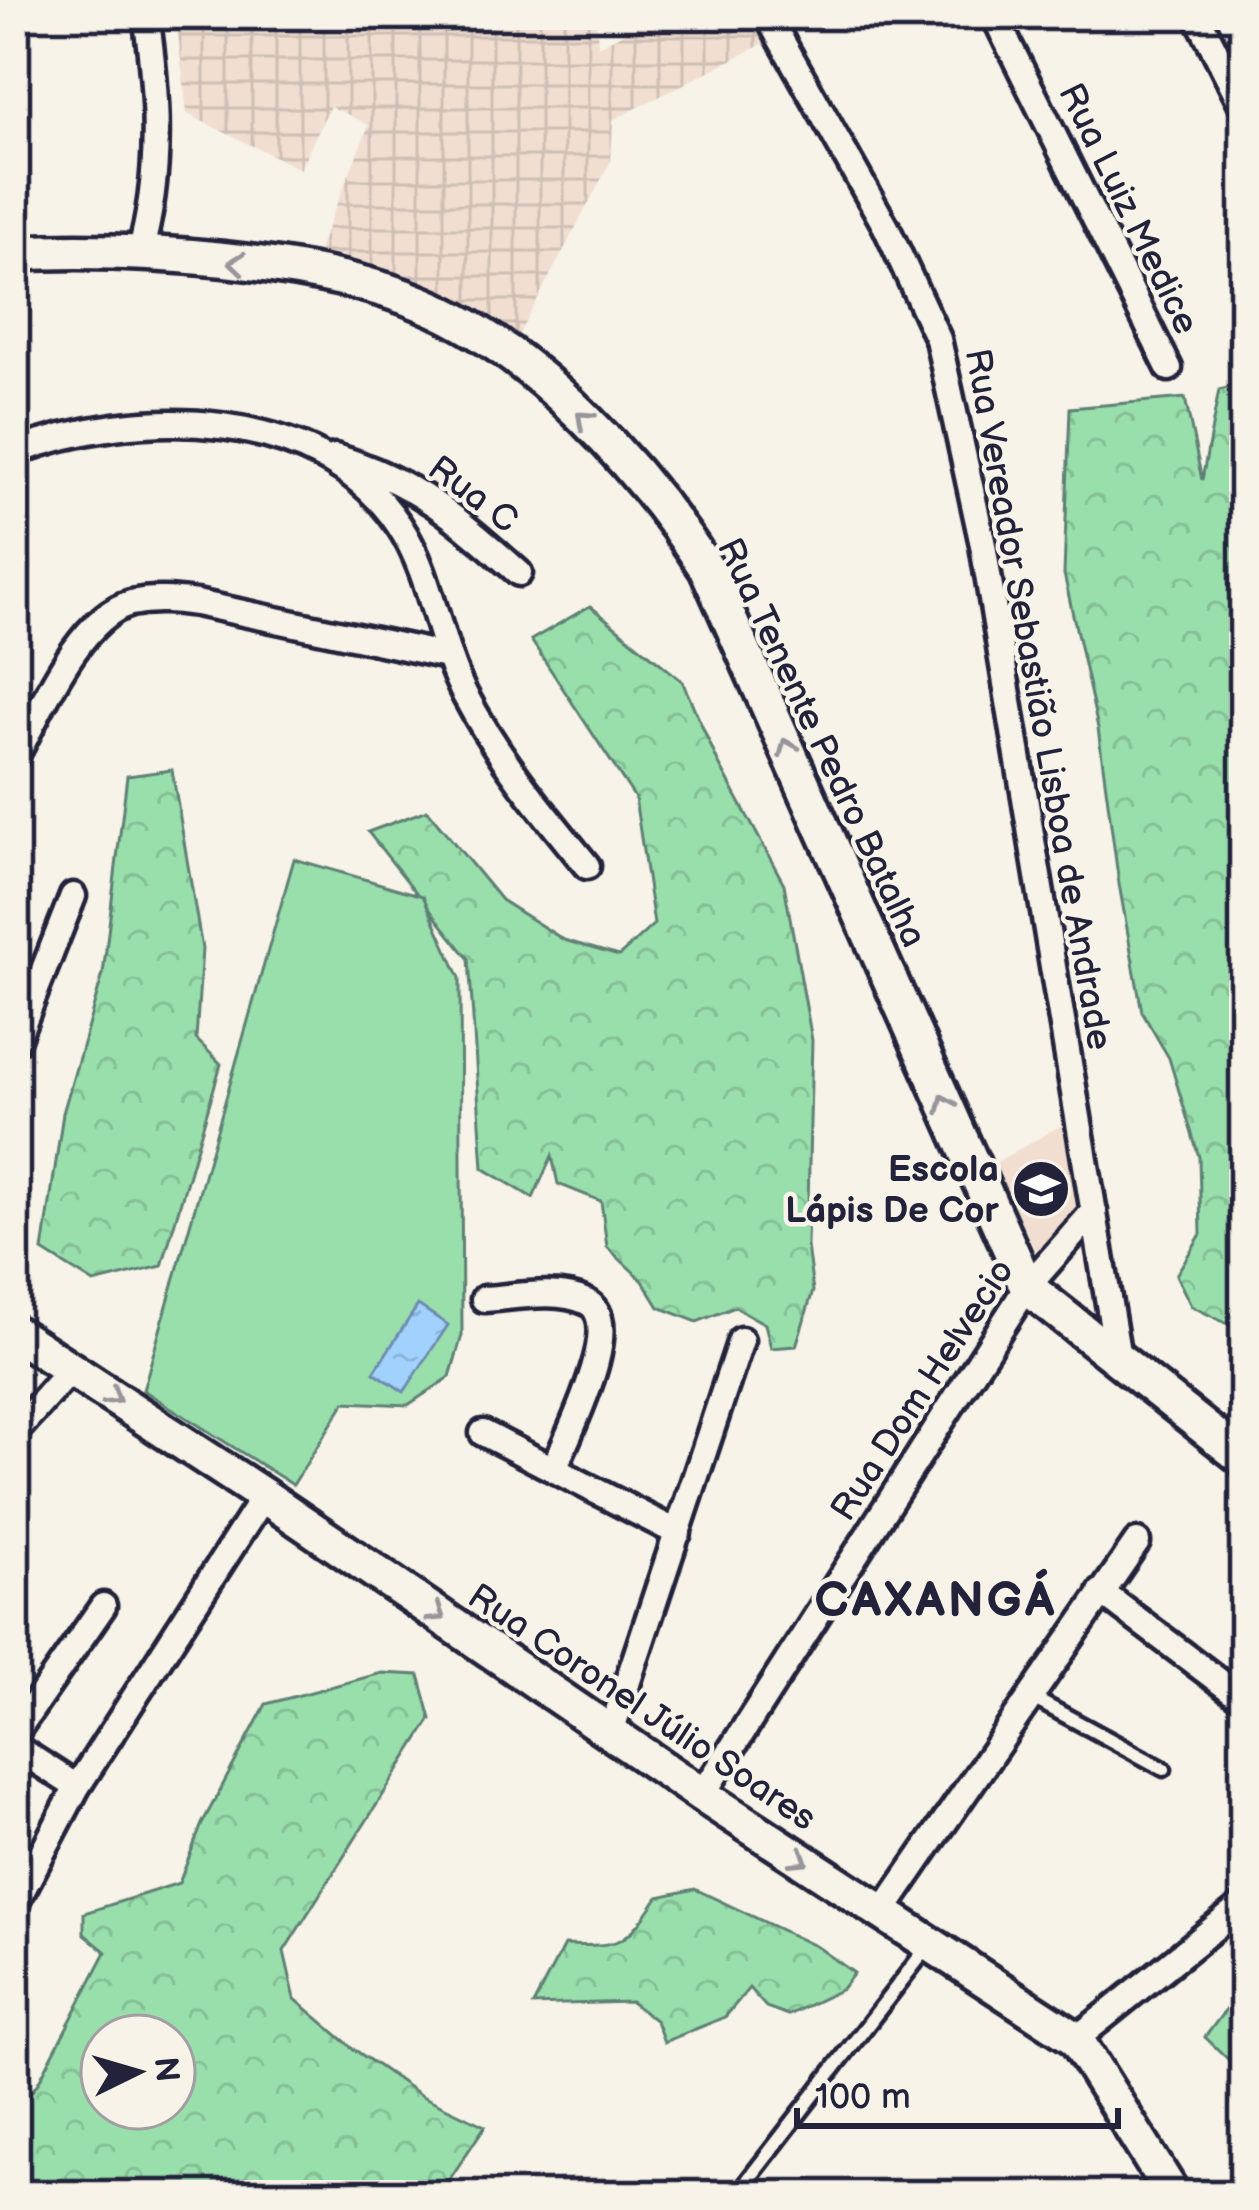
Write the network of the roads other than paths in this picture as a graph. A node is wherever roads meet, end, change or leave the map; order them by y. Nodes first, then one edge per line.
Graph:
1 (146, 15) edge
2 (767, 15) edge
3 (994, 15) edge
4 (1197, 15) edge
5 (1244, 108) edge
6 (15, 253) edge
7 (140, 253) junction
8 (1169, 368) dead end
9 (15, 452) edge
10 (316, 452) junction
11 (519, 573) dead end
12 (447, 656) junction
13 (15, 758) edge
14 (587, 866) dead end
15 (73, 896) dead end
16 (15, 1043) edge
17 (1094, 1210) junction
18 (1027, 1287) junction
19 (484, 1299) dead end
20 (15, 1333) edge
21 (741, 1340) dead end
22 (1119, 1364) junction
23 (71, 1369) junction
24 (15, 1432) edge
25 (483, 1433) dead end
26 (1244, 1459) edge
27 (555, 1467) junction
28 (264, 1496) junction
29 (679, 1533) junction
30 (1137, 1542) dead end
31 (1100, 1592) junction
32 (103, 1606) dead end
33 (1030, 1696) junction
34 (1244, 1700) edge
35 (611, 1732) junction
36 (15, 1733) edge
37 (15, 1747) edge
38 (1164, 1769) dead end
39 (77, 1787) junction
40 (702, 1795) junction
41 (15, 1904) edge
42 (1244, 1904) edge
43 (883, 1913) junction
44 (929, 1944) junction
45 (1076, 2038) junction
46 (748, 2180) dead end
47 (1173, 2195) edge

1 - 7 street
2 - 17 street, Rua Vereador Sebastião Lisboa de Andrade
3 - 8 street, Rua Luiz Medice
4 - 5 street
6 - 7 street, Rua Tenente Pedro Batalha
18 -> 7 street, Rua Tenente Pedro Batalha
9 - 10 street, Rua C
10 - 11 street, Rua C
10 - 12 street
12 - 13 street
12 - 14 street
15 - 16 street
17 - 18 street, Rua Dom Helvecio
17 - 22 street, Rua Vereador Sebastião Lisboa de Andrade
18 - 22 street
18 - 40 street, Rua Dom Helvecio
19 - 27 street
20 - 23 street, Rua Coronel Júlio Soares
21 - 29 street
22 - 26 street
23 - 24 street
23 -> 28 street, Rua Coronel Júlio Soares
25 - 27 street
27 - 29 street
28 -> 35 street, Rua Coronel Júlio Soares
28 - 39 street
29 - 35 street
30 - 31 street
31 - 33 street
31 - 34 street
32 - 36 street
33 - 38 lane
33 - 43 street
35 - 40 street, Rua Coronel Júlio Soares
37 - 39 street
39 - 41 street
40 -> 43 street, Rua Coronel Júlio Soares
42 - 45 street
43 - 44 street, Rua Coronel Júlio Soares
44 - 45 street, Rua Coronel Júlio Soares
44 - 46 lane
45 - 47 street, Rua Coronel Júlio Soares

